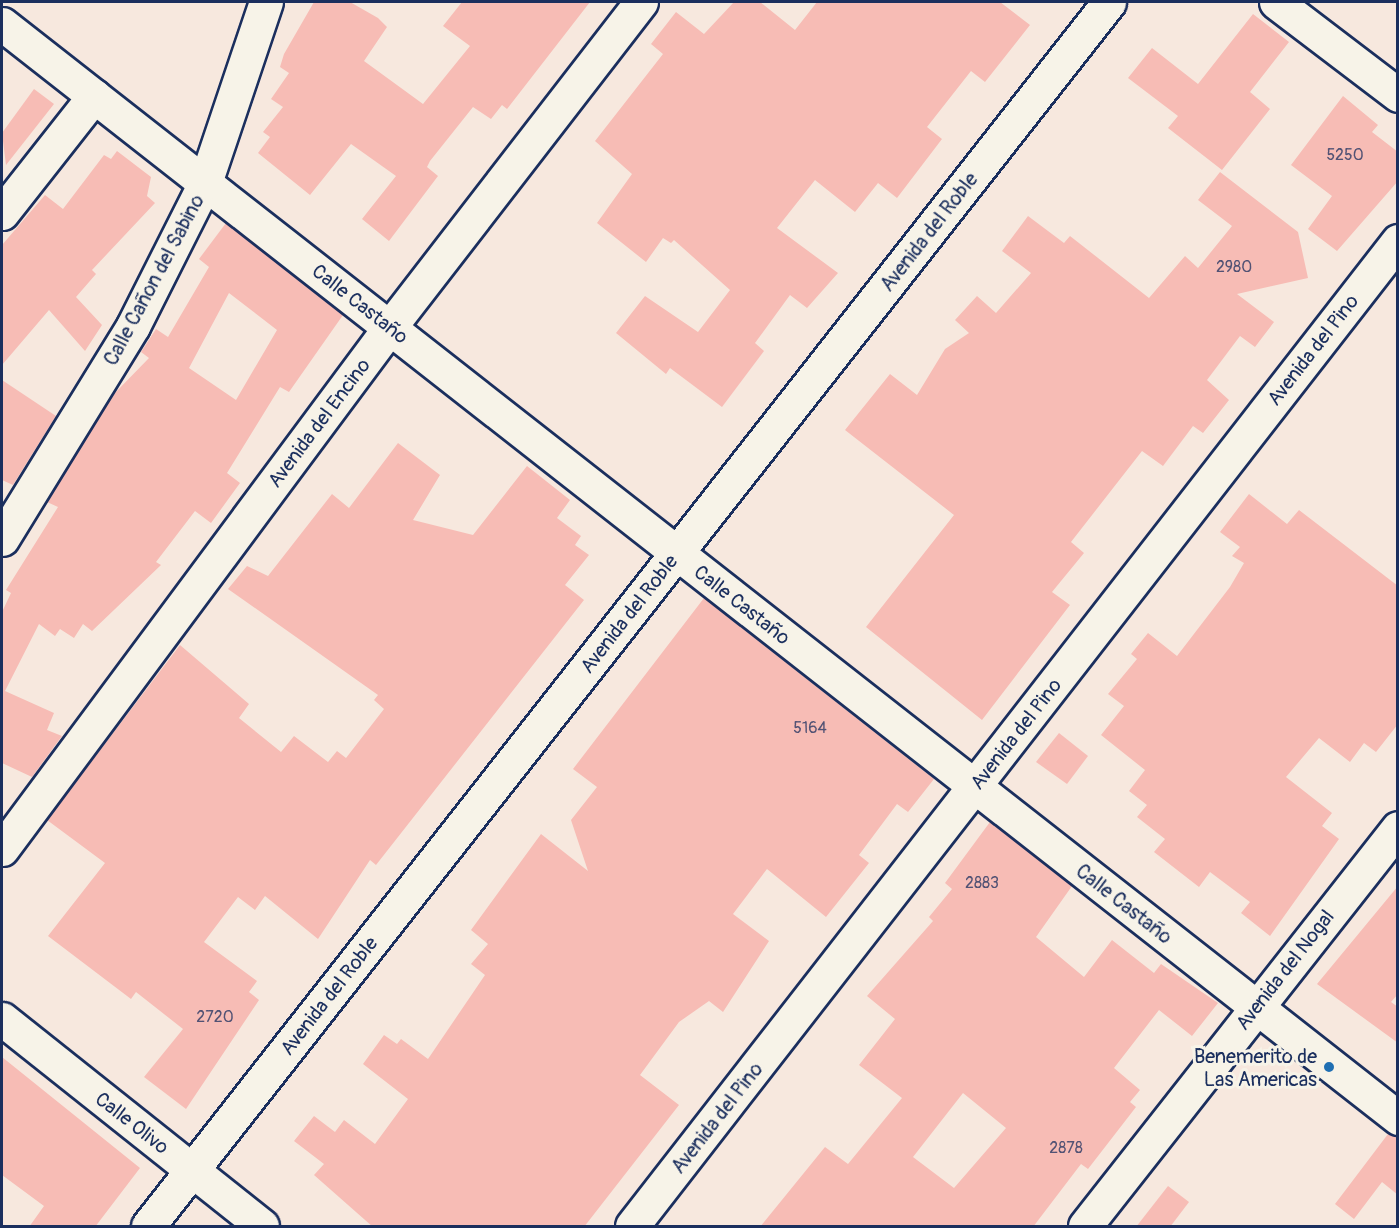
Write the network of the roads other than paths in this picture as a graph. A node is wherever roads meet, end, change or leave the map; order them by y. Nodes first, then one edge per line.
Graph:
1 (266, 2) edge
2 (641, 2) edge
3 (1109, 2) edge
4 (1276, 2) edge
5 (2, 24) edge
6 (1398, 95) edge
7 (94, 96) junction
8 (205, 183) junction
9 (2, 213) edge
10 (1398, 241) edge
11 (389, 328) junction
12 (2, 539) edge
13 (676, 553) junction
14 (975, 787) junction
15 (1398, 828) edge
16 (2, 849) edge
17 (1256, 1007) junction
18 (2, 1019) edge
19 (1398, 1118) edge
20 (192, 1171) junction
21 (148, 1227) edge
22 (262, 1227) edge
23 (632, 1227) edge
24 (1086, 1227) edge

1 - 8 street, Calle Cañon del Sabino
2 - 11 street, Avenida del Encino
3 - 13 street, Avenida del Roble
4 - 6 street
5 - 7 street, Calle Castaño
7 - 8 street, Calle Castaño
7 - 9 street
8 - 11 street, Calle Castaño
8 - 12 street, Calle Cañon del Sabino
10 - 14 street, Avenida del Pino
11 - 13 street, Calle Castaño
11 - 16 street, Avenida del Encino
13 - 14 street, Calle Castaño
13 - 20 street, Avenida del Roble
14 - 17 street, Calle Castaño
14 - 23 street, Avenida del Pino
15 - 17 street, Avenida del Nogal
17 - 19 street, Calle Castaño
17 - 24 street, Avenida del Nogal
18 - 20 street, Calle Olivo
20 - 21 street, Avenida del Roble
20 - 22 street, Calle Olivo

